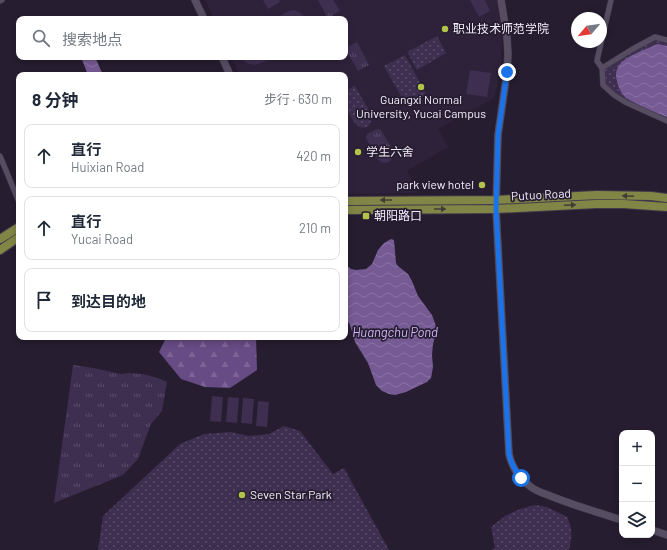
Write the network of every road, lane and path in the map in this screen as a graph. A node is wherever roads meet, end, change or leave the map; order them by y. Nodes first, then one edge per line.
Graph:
1 (195, 0) edge
2 (501, 0) edge
3 (611, 0) edge
4 (203, 16) edge
5 (667, 40) edge
6 (223, 60) edge
7 (602, 68) junction
8 (229, 72) edge
9 (667, 121) edge
10 (0, 156) edge
11 (16, 195) edge
12 (667, 198) edge
13 (496, 200) junction
14 (348, 201) edge
15 (667, 207) edge
16 (496, 209) junction
17 (348, 210) edge
18 (16, 229) edge
19 (0, 239) edge
20 (16, 239) edge
21 (0, 250) edge
22 (619, 519) edge
23 (655, 531) edge
24 (667, 535) edge

1 - 4 street
2 - 13 street
3 - 7 street
5 - 7 street
6 - 8 street
7 - 9 street
10 - 11 street
12 -> 13 main road, Putuo Road
13 -> 14 main road, Putuo Road
13 - 16 street
16 -> 15 main road, Putuo Road
17 -> 16 main road, Putuo Road
16 - 22 street
18 - 19 main road
20 - 21 main road
23 - 24 street

